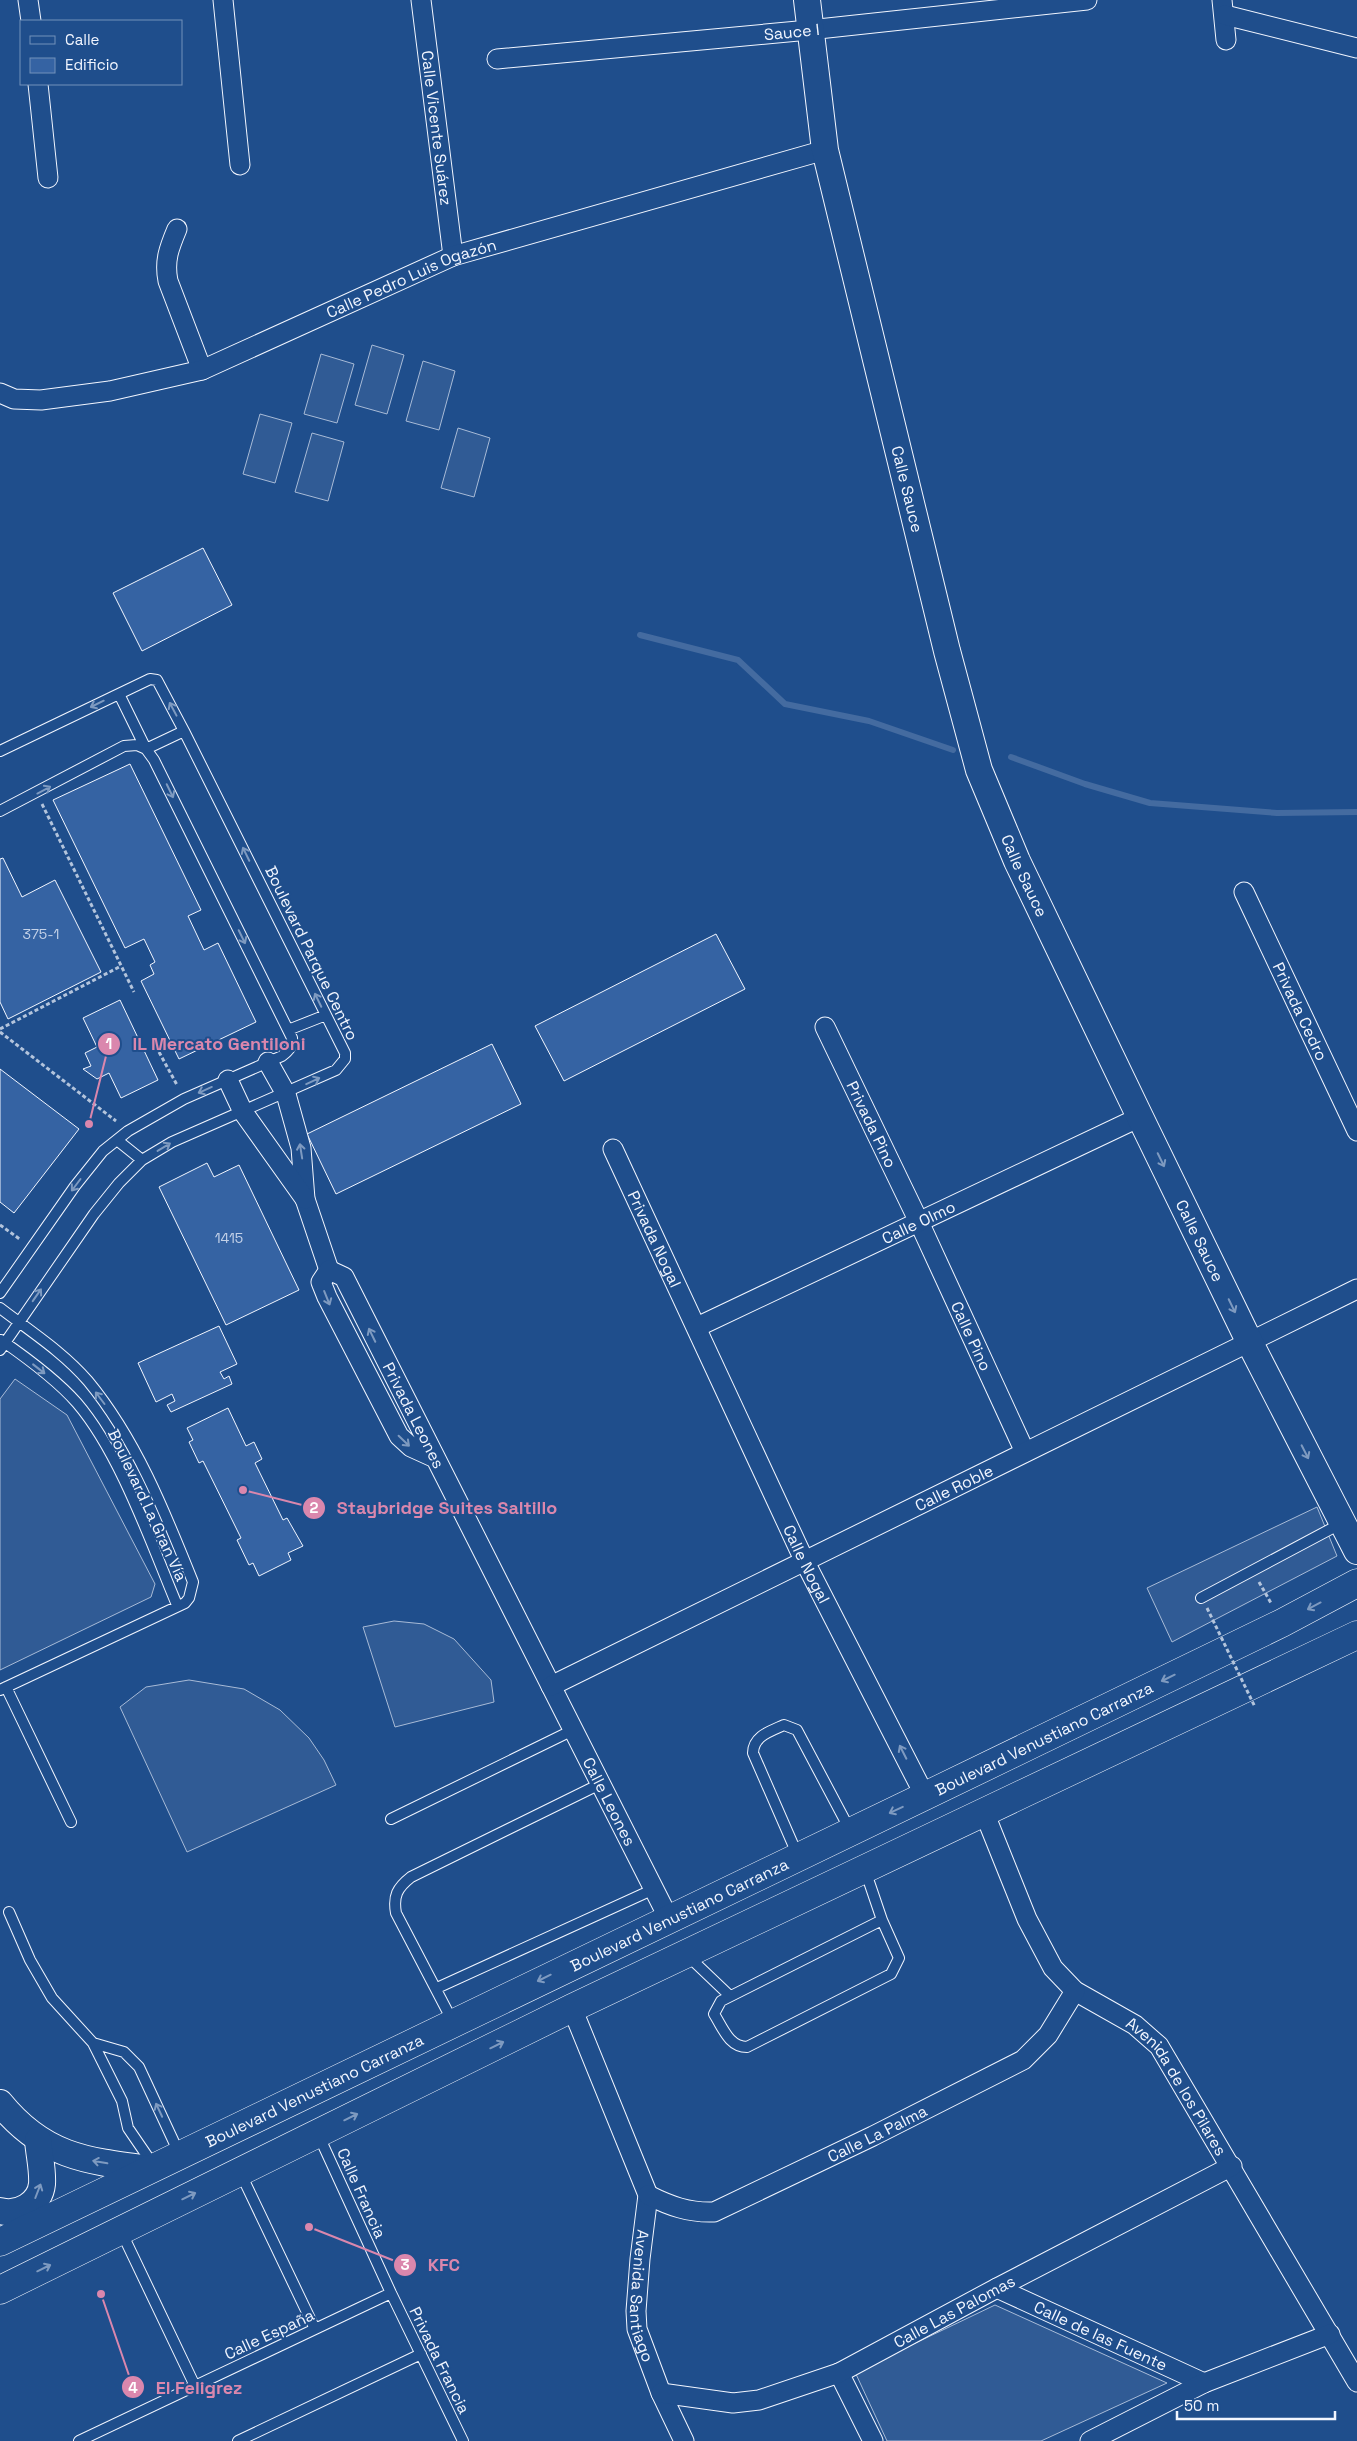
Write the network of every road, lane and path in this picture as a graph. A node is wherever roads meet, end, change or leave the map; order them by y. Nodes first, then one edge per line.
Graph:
1 (28, 0) edge
2 (223, 0) edge
3 (421, 0) edge
4 (807, 0) edge
5 (1087, 0) edge
6 (1224, 7) edge
7 (31, 20) edge
8 (809, 30) junction
9 (1226, 40) dead end
10 (1357, 48) edge
11 (497, 59) dead end
12 (38, 85) edge
13 (825, 150) junction
14 (240, 165) dead end
15 (48, 178) dead end
16 (177, 228) dead end
17 (453, 256) junction
18 (202, 370) junction
19 (0, 393) edge
20 (119, 694) junction
21 (184, 730) junction
22 (146, 749) junction
23 (0, 750) edge
24 (36, 794) junction
25 (0, 811) edge
26 (1244, 892) dead end
27 (121, 966) junction
28 (134, 992) dead end
29 (326, 1015) junction
30 (825, 1027) dead end
31 (0, 1030) edge
32 (288, 1030) junction
33 (159, 1052) dead end
34 (268, 1062) junction
35 (228, 1080) junction
36 (286, 1094) junction
37 (184, 1099) junction
38 (243, 1112) junction
39 (1140, 1117) junction
40 (128, 1131) junction
41 (1357, 1131) edge
42 (117, 1140) junction
43 (612, 1149) dead end
44 (142, 1160) junction
45 (305, 1199) junction
46 (919, 1222) junction
47 (0, 1225) edge
48 (31, 1248) junction
49 (336, 1274) junction
50 (1357, 1289) edge
51 (0, 1293) edge
52 (0, 1308) edge
53 (18, 1322) junction
54 (697, 1327) junction
55 (1250, 1343) junction
56 (2, 1344) edge
57 (1025, 1452) junction
58 (433, 1457) junction
59 (1342, 1523) junction
60 (1357, 1551) edge
61 (805, 1562) junction
62 (1357, 1583) edge
63 (1251, 1586) dead end
64 (1201, 1598) dead end
65 (1216, 1603) dead end
66 (177, 1604) junction
67 (1282, 1623) junction
68 (1357, 1635) edge
69 (551, 1686) junction
70 (3, 1689) edge
71 (1255, 1708) dead end
72 (572, 1730) junction
73 (600, 1784) junction
74 (925, 1796) junction
75 (984, 1812) junction
76 (391, 1819) dead end
77 (71, 1822) dead end
78 (850, 1831) junction
79 (798, 1856) junction
80 (865, 1870) junction
81 (654, 1889) junction
82 (9, 1912) dead end
83 (669, 1919) junction
84 (882, 1920) junction
85 (686, 1954) junction
86 (437, 1988) junction
87 (1075, 1991) junction
88 (730, 1996) junction
89 (572, 2008) junction
90 (454, 2022) junction
91 (93, 2043) junction
92 (0, 2103) edge
93 (318, 2133) junction
94 (38, 2140) junction
95 (180, 2154) junction
96 (1232, 2166) junction
97 (151, 2168) junction
98 (240, 2171) junction
99 (648, 2195) junction
100 (0, 2211) edge
101 (121, 2230) junction
102 (0, 2242) edge
103 (997, 2288) junction
104 (0, 2290) edge
105 (391, 2293) junction
106 (315, 2329) junction
107 (1330, 2334) junction
108 (421, 2354) junction
109 (839, 2372) junction
110 (1357, 2382) edge
111 (1204, 2383) junction
112 (195, 2386) junction
113 (661, 2393) junction
114 (79, 2441) edge
115 (238, 2441) edge
116 (463, 2441) edge
117 (684, 2441) edge
118 (872, 2441) edge
119 (1090, 2441) edge

1 - 7 street
2 - 14 street
3 - 17 street, Calle Vicente Suárez
4 - 8 street, Calle Sauce
5 - 8 street, Sauce I
6 - 9 street
6 - 10 street
8 - 11 street, Sauce I
8 - 13 street, Calle Sauce
12 - 15 street
13 - 17 street, Calle Pedro Luis Ogazón
13 - 39 street, Calle Sauce
16 - 18 street
17 - 18 street, Calle Pedro Luis Ogazón
18 - 19 street, Calle Pedro Luis Ogazón
21 -> 20 lane, Boulevard Parque Centro
20 - 22 lane
20 -> 23 lane, Boulevard Parque Centro
21 - 22 lane
29 -> 21 lane, Boulevard Parque Centro
24 -> 22 lane
22 -> 32 lane
24 - 25 lane
24 - 27 path
26 - 41 street, Privada Cedro
27 - 28 path
27 - 31 path
29 - 32 lane
36 -> 29 lane, Boulevard Parque Centro
30 - 46 street, Privada Pino
31 - 40 path
32 - 34 lane
33 - 37 path
34 - 35 lane
34 - 36 street
35 -> 37 lane
35 - 38 street
36 - 38 lane, Boulevard Parque Centro
45 -> 36 street
37 - 40 lane
44 -> 38 lane, Boulevard Parque Centro
38 - 45 street
39 - 46 street, Calle Olmo
39 -> 55 street, Calle Sauce
40 - 42 lane
42 - 44 lane
42 -> 48 lane
43 - 54 street, Privada Nogal
53 -> 44 lane, Boulevard Parque Centro
45 - 49 street, Privada Leones
46 - 54 street, Calle Olmo
46 - 57 street, Calle Pino
47 - 48 path
48 - 51 lane
58 -> 49 street, Privada Leones
49 -> 58 street
50 - 55 street, Calle Roble
52 - 53 lane, Boulevard La Gran Vía
53 - 56 lane, Boulevard Parque Centro
66 -> 53 lane, Boulevard La Gran Vía
54 - 61 street, Calle Nogal
55 - 57 street, Calle Roble
55 -> 59 street, Calle Sauce
56 -> 66 lane, Boulevard La Gran Vía
57 - 61 street, Calle Roble
58 - 69 street, Privada Leones
59 - 60 street, Calle Sauce
59 - 64 lane
61 - 69 street, Calle Roble
74 -> 61 street, Calle Nogal
62 -> 67 main road, Boulevard Venustiano Carranza
63 - 67 path
65 - 71 path, bridge
66 - 70 lane, Boulevard La Gran Vía
67 -> 74 main road, Boulevard Venustiano Carranza
68 - 75 main road
69 - 72 street, Calle Leones
70 - 77 lane
72 - 73 street, Calle Leones
72 - 76 lane
73 - 81 street, Calle Leones
73 - 86 lane
74 -> 78 main road, Boulevard Venustiano Carranza
75 - 80 main road
75 - 87 street, Avenida de los Pilares
78 - 79 main road, Boulevard Venustiano Carranza
78 - 79 lane
79 - 83 main road, Boulevard Venustiano Carranza
80 - 84 lane
80 - 85 main road
81 - 83 street, Calle Leones
81 - 86 lane
82 - 91 lane
83 -> 90 main road, Boulevard Venustiano Carranza
84 - 88 lane
84 - 88 lane
85 - 88 lane
85 - 89 main road
86 - 90 lane
87 - 96 street, Avenida de los Pilares
87 - 99 street, Calle La Palma
93 -> 89 main road
89 - 99 street, Avenida Santiago
90 - 95 main road, Boulevard Venustiano Carranza
95 -> 91 lane
91 - 97 lane
92 - 94 street
93 - 98 main road
93 - 105 lane, Calle Francia
97 -> 94 street
100 -> 94 street
95 - 97 main road, Boulevard Venustiano Carranza
96 - 103 street, Calle Las Palomas
96 - 107 street, Avenida de los Pilares
97 - 102 main road, Boulevard Venustiano Carranza
101 -> 98 main road
98 - 106 lane
99 - 113 street, Avenida Santiago
104 -> 101 main road
101 - 112 lane
103 - 109 street, Calle Las Palomas
103 - 111 street, Calle de las Fuente
105 - 106 lane, Calle España
105 - 108 lane, Privada Francia
106 - 112 lane, Calle España
107 - 110 street, Avenida de los Pilares
107 - 111 street
108 - 115 lane
108 - 116 lane, Privada Francia
109 - 113 street, Calle Las Palomas
109 - 118 street
111 - 119 street
112 - 114 lane, Calle España
113 - 117 street, Avenida Santiago

